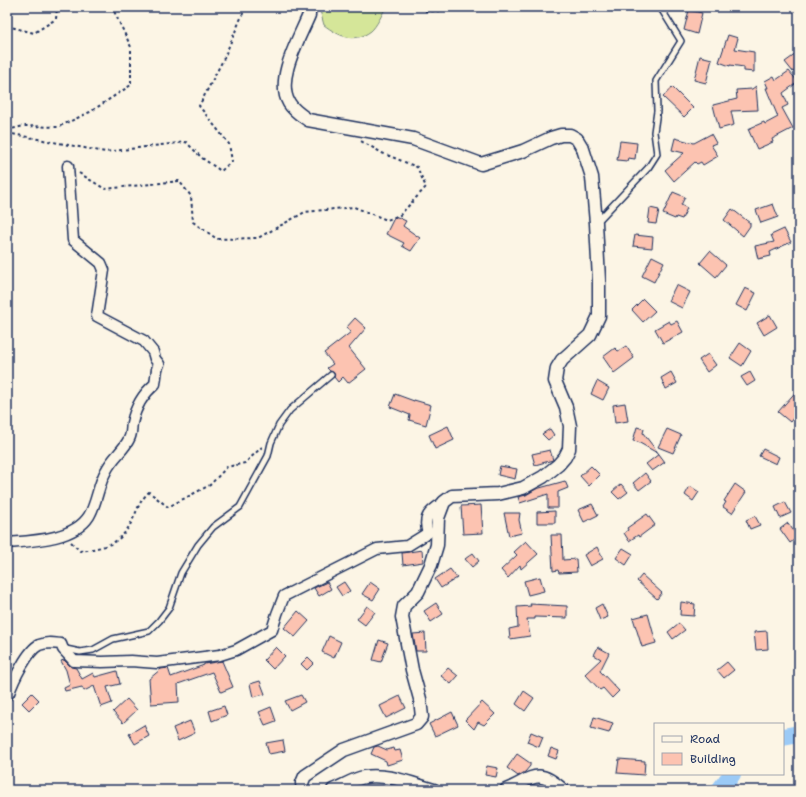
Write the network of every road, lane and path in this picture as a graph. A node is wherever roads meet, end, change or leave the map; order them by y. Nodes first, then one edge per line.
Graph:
1 (57, 7) edge
2 (112, 7) edge
3 (242, 7) edge
4 (307, 7) edge
5 (421, 7) edge
6 (447, 7) edge
7 (660, 7) edge
8 (7, 26) edge
9 (7, 131) edge
10 (359, 140) dead end
11 (68, 166) joint
12 (596, 223) junction
13 (331, 375) dead end
14 (271, 443) junction
15 (444, 502) junction
16 (62, 534) junction
17 (7, 543) edge
18 (63, 649) junction
19 (7, 695) edge
20 (303, 790) edge
21 (333, 790) edge
22 (434, 790) edge
23 (506, 790) edge
24 (563, 790) edge

1 - 8 path
2 - 9 path
3 - 9 path
4 - 12 street
5 - 6 path
7 - 12 lane
10 - 11 path
11 - 16 street
12 - 15 street
13 - 14 lane
14 - 16 path
14 - 18 lane
15 - 18 street
15 - 20 street
16 - 17 street
18 - 19 street
21 - 22 street
23 - 24 street

